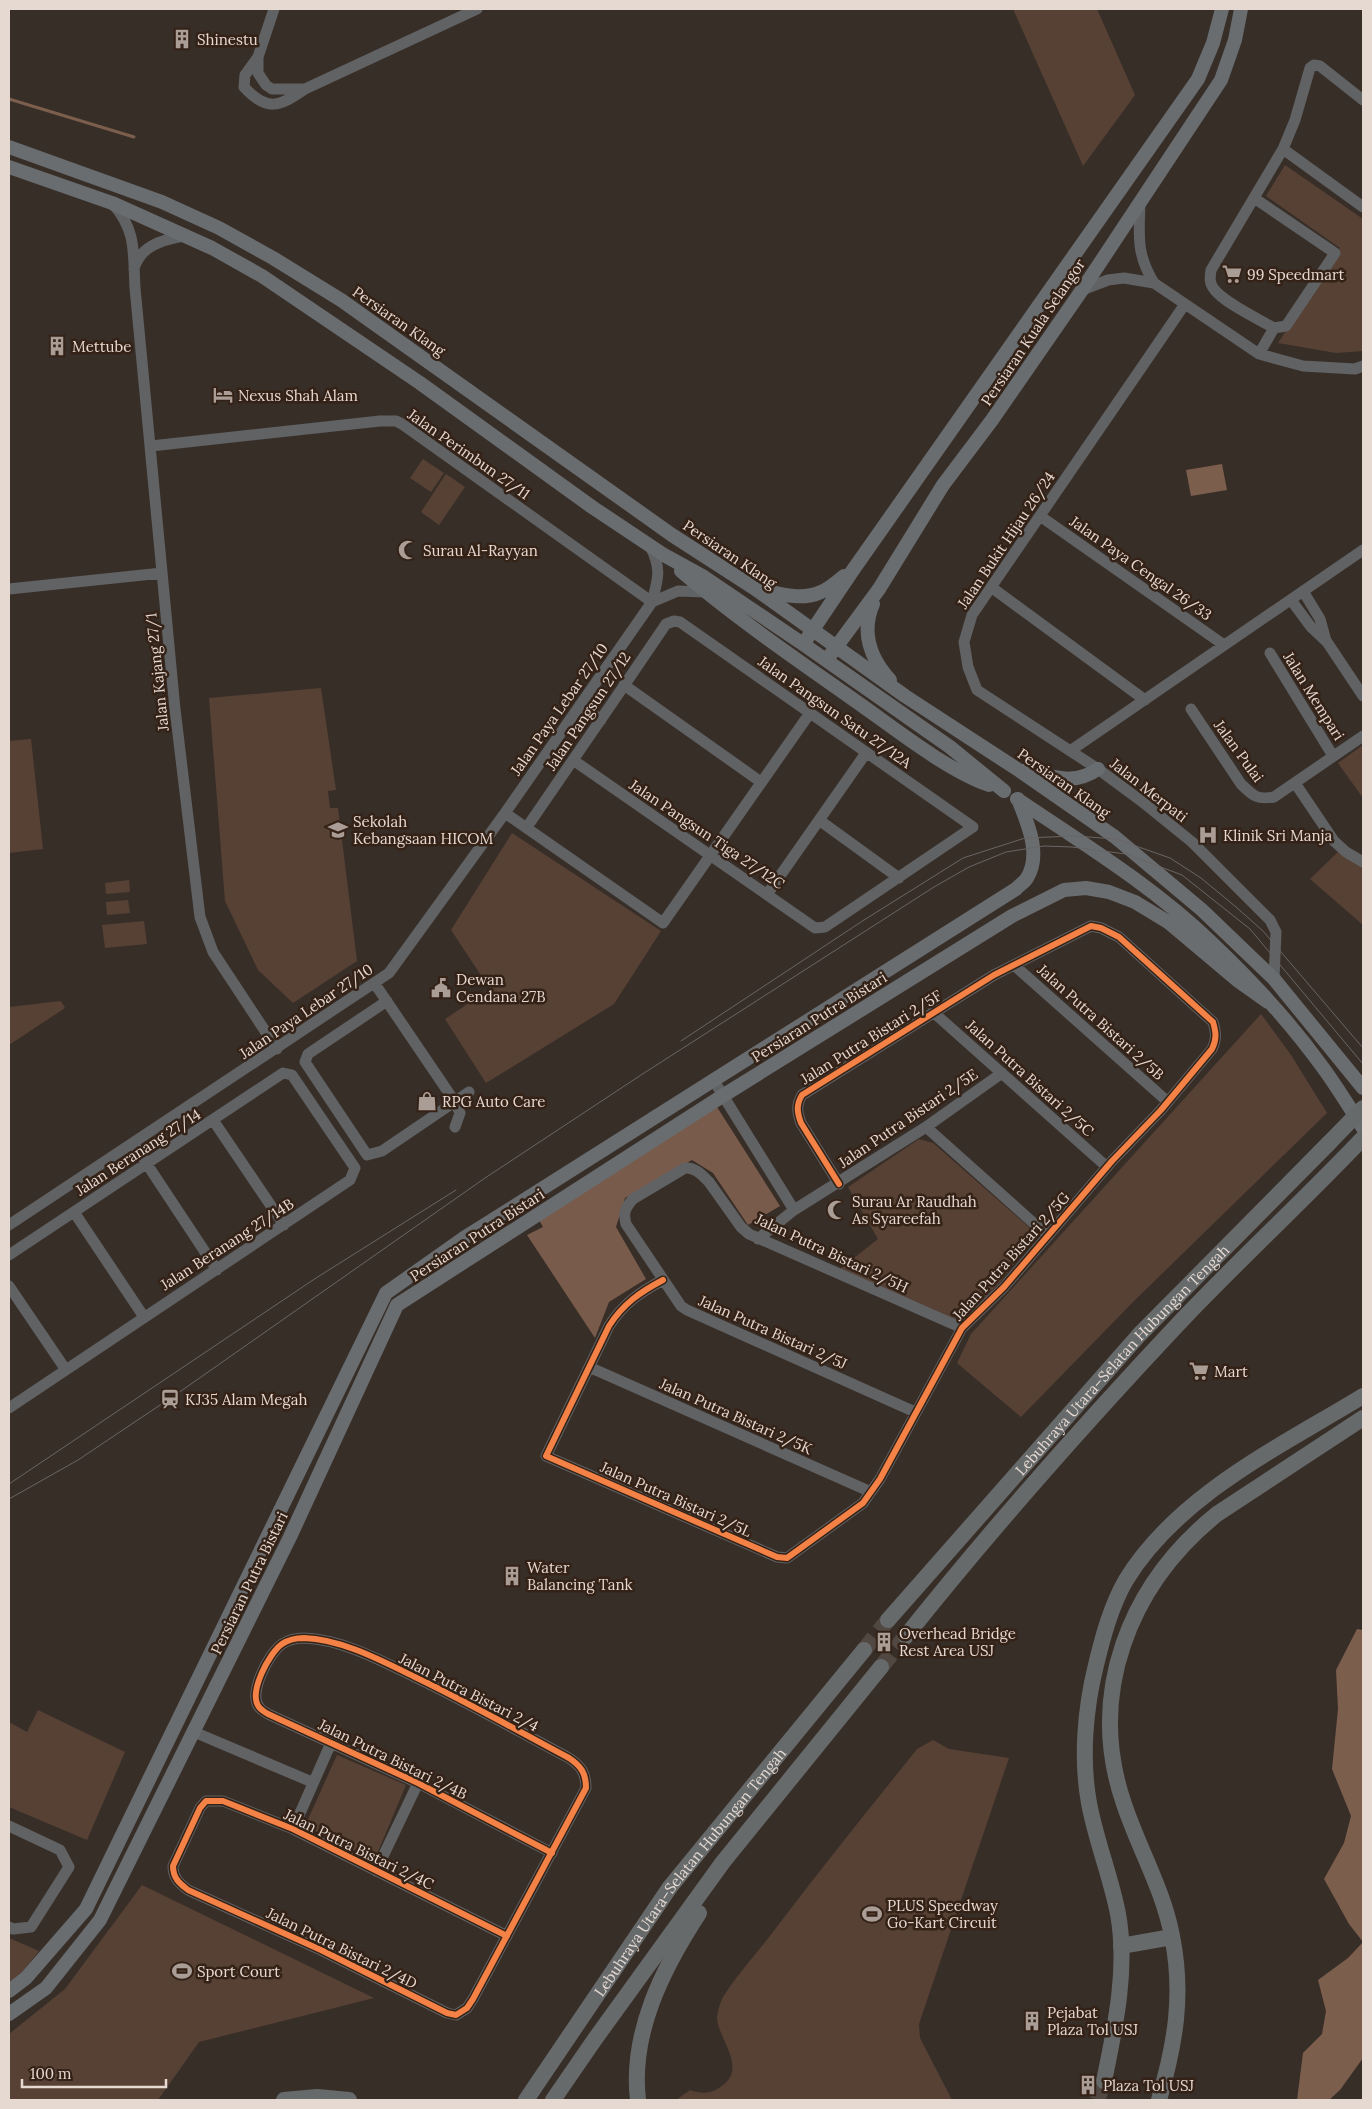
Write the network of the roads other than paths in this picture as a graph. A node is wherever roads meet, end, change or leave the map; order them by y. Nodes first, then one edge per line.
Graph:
1 (274, 9) edge
2 (478, 9) edge
3 (1222, 9) edge
4 (1241, 9) edge
5 (258, 57) junction
6 (305, 89) junction
7 (1363, 100) edge
8 (9, 147) edge
9 (1283, 150) junction
10 (9, 167) edge
11 (1254, 198) junction
12 (1140, 202) junction
13 (112, 203) junction
14 (1363, 206) edge
15 (183, 236) junction
16 (134, 270) junction
17 (1154, 283) junction
18 (1082, 290) junction
19 (1185, 304) junction
20 (1274, 328) junction
21 (1260, 354) junction
22 (1363, 366) edge
23 (151, 446) junction
24 (1040, 516) junction
25 (650, 546) junction
26 (1363, 550) edge
27 (664, 555) junction
28 (853, 570) junction
29 (162, 573) junction
30 (991, 587) junction
31 (754, 588) junction
32 (9, 589) edge
33 (878, 589) junction
34 (705, 592) junction
35 (1303, 592) junction
36 (1291, 600) junction
37 (652, 602) junction
38 (680, 622) joint
39 (812, 630) junction
40 (1327, 642) junction
41 (803, 644) junction
42 (1224, 645) junction
43 (836, 647) junction
44 (1270, 653) dead end
45 (826, 660) junction
46 (624, 685) junction
47 (905, 696) junction
48 (1363, 696) edge
49 (1145, 700) junction
50 (580, 705) junction
51 (1191, 709) dead end
52 (810, 713) junction
53 (601, 720) junction
54 (1363, 736) edge
55 (1070, 751) junction
56 (866, 753) junction
57 (1334, 756) junction
58 (573, 760) junction
59 (1098, 769) junction
60 (1020, 771) junction
61 (762, 782) junction
62 (1295, 783) junction
63 (1004, 791) junction
64 (1018, 799) junction
65 (506, 813) junction
66 (819, 820) junction
67 (527, 828) junction
68 (711, 854) junction
69 (1363, 862) edge
70 (899, 878) junction
71 (768, 893) junction
72 (1014, 965) junction
73 (1274, 980) junction
74 (375, 984) junction
75 (387, 1001) junction
76 (1268, 1002) junction
77 (933, 1012) junction
78 (277, 1049) junction
79 (1002, 1073) junction
80 (283, 1074) joint
81 (714, 1081) junction
82 (1363, 1088) edge
83 (469, 1092) dead end
84 (724, 1095) junction
85 (455, 1102) junction
86 (1168, 1102) junction
87 (1363, 1108) edge
88 (213, 1120) junction
89 (455, 1127) dead end
90 (926, 1127) junction
91 (1363, 1128) edge
92 (1363, 1138) edge
93 (133, 1143) junction
94 (147, 1164) junction
95 (1107, 1167) junction
96 (684, 1168) joint
97 (839, 1184) junction
98 (794, 1210) junction
99 (74, 1212) junction
100 (9, 1225) edge
101 (284, 1225) junction
102 (1048, 1236) junction
103 (758, 1239) junction
104 (9, 1255) edge
105 (217, 1270) junction
106 (663, 1280) junction
107 (9, 1286) edge
108 (144, 1317) junction
109 (962, 1328) junction
110 (589, 1368) junction
111 (66, 1370) junction
112 (1363, 1396) edge
113 (9, 1408) edge
114 (915, 1412) junction
115 (1363, 1418) edge
116 (871, 1492) junction
117 (796, 1553) joint
118 (888, 1620) tunnel mouth
119 (906, 1636) tunnel mouth
120 (864, 1650) tunnel mouth
121 (881, 1666) tunnel mouth
122 (263, 1670) joint
123 (194, 1732) junction
124 (331, 1743) junction
125 (312, 1782) junction
126 (418, 1783) junction
127 (9, 1826) edge
128 (293, 1829) junction
129 (186, 1836) joint
130 (552, 1853) junction
131 (723, 1862) junction
132 (376, 1871) junction
133 (11, 1928) edge
134 (507, 1936) junction
135 (1172, 1937) junction
136 (1122, 1946) junction
137 (9, 1990) edge
138 (9, 2014) edge
139 (1104, 2081) tunnel mouth
140 (284, 2100) edge
141 (350, 2100) edge
142 (526, 2100) edge
143 (554, 2100) edge
144 (638, 2100) edge
145 (1159, 2100) edge

1 - 5 street
2 - 6 street
3 - 28 main road, Persiaran Kuala Selangor
4 - 12 main road, Persiaran Kuala Selangor
5 - 6 street
5 - 6 street
7 - 9 street
8 - 31 main road, Persiaran Klang
9 - 11 street
9 - 14 street
10 - 13 main road
11 - 20 street
11 - 20 street
12 - 17 street
12 - 18 main road, Persiaran Kuala Selangor
13 - 15 main road
13 - 16 street, Jalan Kajang 27/1
15 - 16 street
15 - 25 main road
16 - 23 street, Jalan Kajang 27/1
17 - 18 street
17 - 19 street
18 - 33 main road, Persiaran Kuala Selangor
19 - 21 street
19 - 24 street, Jalan Bukit Hijau 26/24
20 - 21 street
21 - 22 street
23 - 29 street, Jalan Kajang 27/1
23 - 37 street, Jalan Perimbun 27/11
24 - 30 street, Jalan Bukit Hijau 26/24
24 - 42 street, Jalan Paya Cengal 26/33
25 - 27 main road
25 - 37 street, Jalan Paya Lebar 27/10
26 - 35 street
27 - 34 main road
27 - 41 main road
28 - 31 main road
28 - 39 main road, Persiaran Kuala Selangor
29 - 32 street
29 - 78 street, Jalan Kajang 27/1
30 - 49 street
30 - 55 street, Jalan Bukit Hijau 26/24
31 - 39 main road, Persiaran Klang
33 - 43 main road, Persiaran Kuala Selangor
33 - 47 main road
34 - 37 street
34 - 63 main road
35 - 36 street
35 - 40 street
36 - 40 street
36 - 42 street
37 - 50 street, Jalan Paya Lebar 27/10
38 - 46 street, Jalan Pangsun 27/12
38 - 52 street, Jalan Pangsun Satu 27/12A
39 - 41 main road, Persiaran Kuala Selangor
39 - 43 main road, Persiaran Klang
40 - 48 street
41 - 45 main road
42 - 49 street
43 - 45 main road, Persiaran Kuala Selangor
43 - 47 main road, Persiaran Klang
44 - 57 street, Jalan Mempari
45 - 63 main road
46 - 53 street, Jalan Pangsun 27/12
46 - 61 street
47 - 60 main road, Persiaran Klang
49 - 55 street
50 - 53 street
50 - 65 street, Jalan Paya Lebar 27/10
51 - 62 street, Jalan Pulai
52 - 56 street, Jalan Pangsun Satu 27/12A
52 - 61 street
53 - 58 street, Jalan Pangsun 27/12
54 - 57 street, Jalan Pulai
55 - 59 street, Jalan Merpati
56 - 66 street
56 - 70 street, Jalan Pangsun Satu 27/12A
57 - 62 street, Jalan Pulai
58 - 67 street, Jalan Pangsun 27/12
58 - 68 street, Jalan Pangsun Tiga 27/12C
59 - 60 main road
59 - 73 street, Jalan Merpati
60 - 73 main road, Persiaran Klang
61 - 68 street
62 - 69 street
63 - 64 main road
64 - 76 main road
64 - 81 main road, Persiaran Putra Bistari
65 - 67 street
65 - 74 street, Jalan Paya Lebar 27/10
66 - 70 street
66 - 71 street
67 - 68 street
68 - 71 street, Jalan Pangsun Tiga 27/12C
70 - 71 street, Jalan Pangsun Tiga 27/12C
72 - 77 street, Jalan Putra Bistari 2/5F
72 - 86 street, Jalan Putra Bistari 2/5B
72 - 86 street, Jalan Putra Bistari 2/5F
73 - 82 main road, Persiaran Klang
74 - 75 street
74 - 78 street, Jalan Paya Lebar 27/10
75 - 85 street
75 - 85 street
76 - 84 main road, Persiaran Putra Bistari
76 - 91 main road
77 - 79 street, Jalan Putra Bistari 2/5C
77 - 97 street, Jalan Putra Bistari 2/5F
78 - 93 street, Jalan Paya Lebar 27/10
79 - 90 street, Jalan Putra Bistari 2/5E
79 - 95 street, Jalan Putra Bistari 2/5C
80 - 88 street, Jalan Beranang 27/14
80 - 101 street, Jalan Beranang 27/14B
81 - 84 street
81 - 137 main road, Persiaran Putra Bistari
83 - 85 street
84 - 98 street
84 - 123 main road, Persiaran Putra Bistari
85 - 89 street
86 - 95 street, Jalan Putra Bistari 2/5G
87 - 118 highway, Lebuhraya Utara–Selatan Hubungan Tengah, bridge
88 - 94 street, Jalan Beranang 27/14
88 - 101 street
90 - 97 street, Jalan Putra Bistari 2/5E
90 - 102 street
92 - 119 highway, Lebuhraya Utara–Selatan Hubungan Tengah
93 - 94 street
93 - 100 street, Jalan Paya Lebar 27/10
94 - 99 street, Jalan Beranang 27/14
94 - 105 street
95 - 102 street, Jalan Putra Bistari 2/5G
96 - 103 street, Jalan Putra Bistari 2/5H
96 - 106 street, Jalan Putra Bistari 2/5J
97 - 98 street, Jalan Putra Bistari 2/5E
98 - 103 street, Jalan Putra Bistari 2/5E
99 - 104 street, Jalan Beranang 27/14
99 - 108 street
101 - 105 street, Jalan Beranang 27/14B
102 - 109 street, Jalan Putra Bistari 2/5G
103 - 109 street, Jalan Putra Bistari 2/5H
105 - 108 street, Jalan Beranang 27/14B
106 - 110 street
106 - 114 street, Jalan Putra Bistari 2/5J
107 - 111 street
108 - 111 street, Jalan Beranang 27/14B
109 - 114 street, Jalan Putra Bistari 2/5G
110 - 116 street, Jalan Putra Bistari 2/5K
110 - 117 street, Jalan Putra Bistari 2/5L
111 - 113 street, Jalan Beranang 27/14B
112 - 136 highway
114 - 116 street, Jalan Putra Bistari 2/5G
115 - 135 highway
116 - 117 street, Jalan Putra Bistari 2/5G
120 - 142 highway, Lebuhraya Utara–Selatan Hubungan Tengah
121 - 131 highway, Lebuhraya Utara–Selatan Hubungan Tengah
122 - 124 street, Jalan Putra Bistari 2/4B
122 - 130 street, Jalan Putra Bistari 2/4
123 - 125 street
123 - 138 main road, Persiaran Putra Bistari
124 - 125 street
124 - 126 street, Jalan Putra Bistari 2/4B
125 - 128 street
126 - 130 street, Jalan Putra Bistari 2/4B
126 - 132 street
127 - 133 street
128 - 129 street, Jalan Putra Bistari 2/4C
128 - 132 street, Jalan Putra Bistari 2/4C
129 - 134 street, Jalan Putra Bistari 2/4D
130 - 134 street, Jalan Putra Bistari 2/4
131 - 143 highway, Lebuhraya Utara–Selatan Hubungan Tengah
131 - 144 highway
132 - 134 street, Jalan Putra Bistari 2/4C
135 - 136 highway
135 - 145 highway
136 - 139 highway
140 - 141 highway

